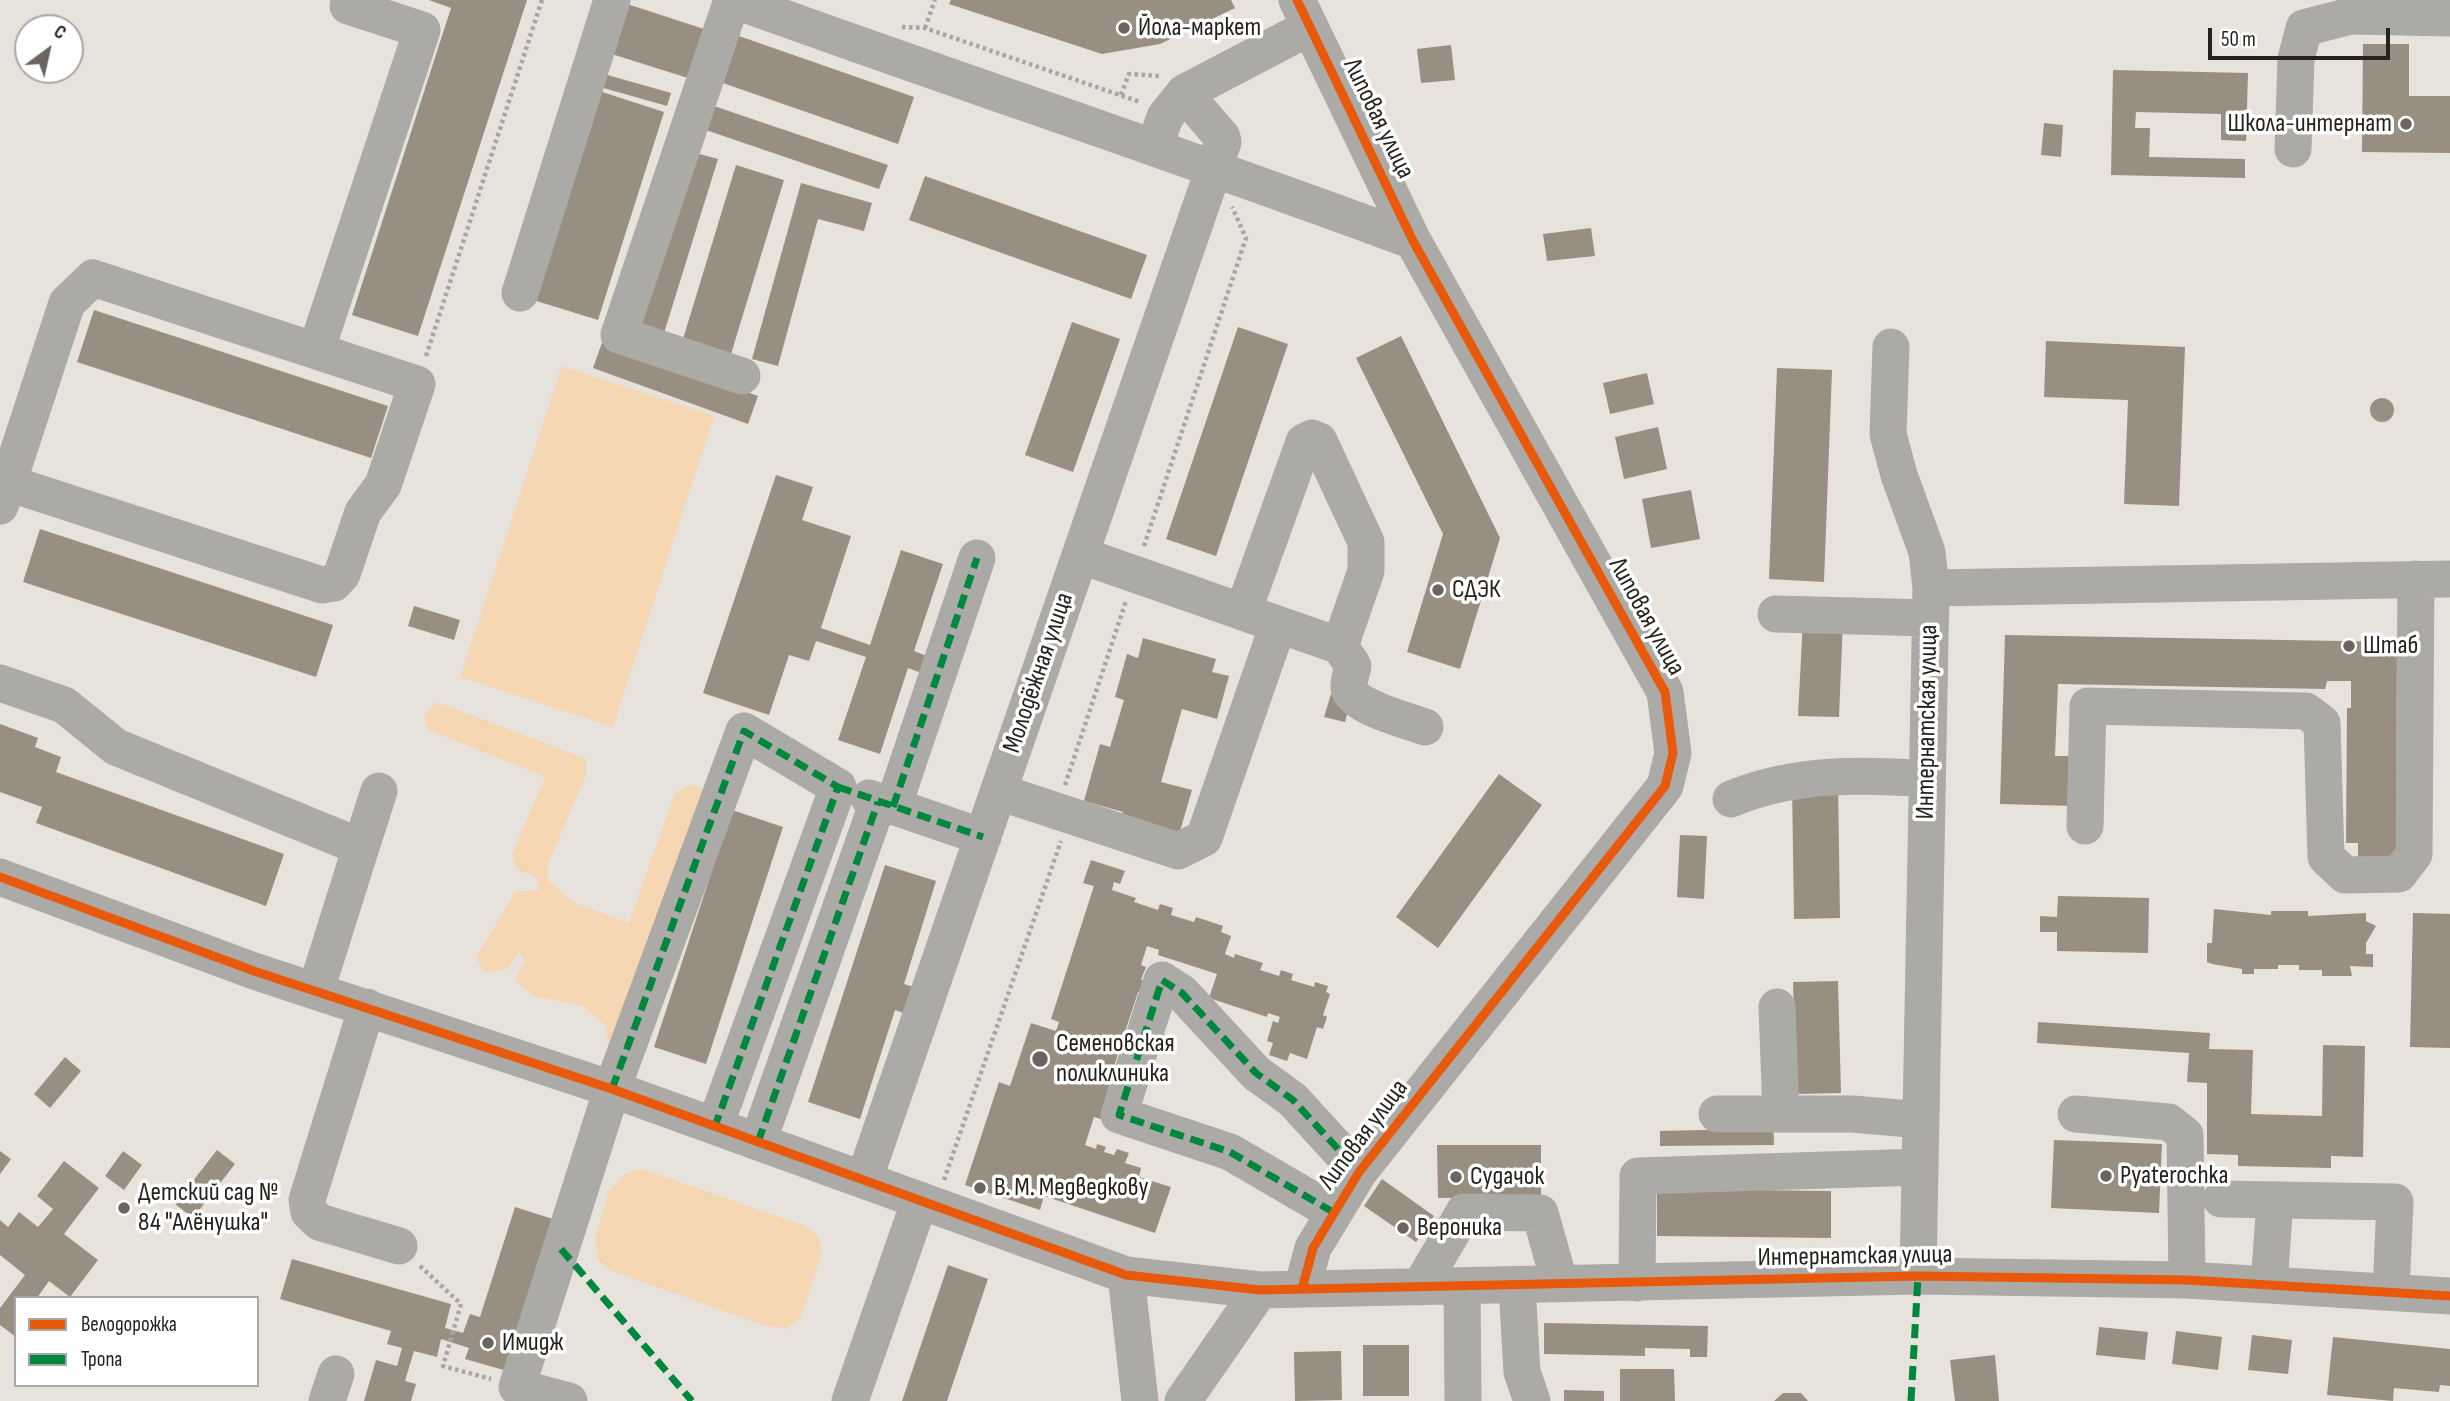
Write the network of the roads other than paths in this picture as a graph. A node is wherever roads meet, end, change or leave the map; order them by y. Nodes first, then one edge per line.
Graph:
1 (350, 0) edge
2 (612, 0) edge
3 (733, 0) edge
4 (1304, 14) edge
5 (2450, 18) edge
6 (1168, 119) junction
7 (2293, 149) dead end
8 (1215, 167) junction
9 (1413, 241) junction
10 (520, 293) dead end
11 (1891, 347) dead end
12 (316, 351) junction
13 (742, 376) dead end
14 (4, 494) edge
15 (1080, 555) junction
16 (977, 558) dead end
17 (2433, 579) edge
18 (1930, 603) junction
19 (1243, 612) junction
20 (1776, 614) dead end
21 (1278, 625) junction
22 (1340, 646) junction
23 (0, 683) edge
24 (1426, 727) dead end
25 (1927, 779) junction
26 (838, 787) junction
27 (379, 791) dead end
28 (999, 792) junction
29 (1731, 799) dead end
30 (885, 804) junction
31 (2085, 826) dead end
32 (983, 837) junction
33 (361, 847) junction
34 (0, 877) edge
35 (316, 989) junction
36 (1777, 1006) dead end
37 (367, 1007) junction
38 (612, 1089) junction
39 (1717, 1114) dead end
40 (1781, 1114) junction
41 (2076, 1114) dead end
42 (1921, 1120) junction
43 (715, 1126) junction
44 (758, 1142) junction
45 (1920, 1167) junction
46 (1359, 1172) junction
47 (864, 1180) junction
48 (2221, 1199) dead end
49 (2275, 1200) junction
50 (928, 1202) junction
51 (1333, 1212) junction
52 (399, 1246) road end
53 (1126, 1275) junction
54 (1918, 1276) junction
55 (2187, 1280) junction
56 (1637, 1283) junction
57 (1560, 1284) junction
58 (1517, 1285) junction
59 (2269, 1285) junction
60 (1462, 1286) junction
61 (1420, 1287) junction
62 (1302, 1289) junction
63 (1260, 1290) junction
64 (2391, 1293) junction
65 (2450, 1296) edge
66 (569, 1401) edge
67 (850, 1401) edge
68 (1140, 1401) edge
69 (1184, 1401) edge
70 (1462, 1401) edge
71 (1532, 1401) edge

1 - 12 street
2 - 10 street
3 - 6 street
3 - 13 street
4 - 6 street
4 - 9 street, Липовая улица
5 - 7 street
6 - 8 street
6 - 8 street, Молодёжная улица
8 - 9 street
8 - 15 street, Молодёжная улица
9 - 46 street, Липовая улица
11 - 18 street, Интернатская улица
12 - 14 street
12 - 14 street
15 - 19 street
15 - 28 street, Молодёжная улица
16 - 30 street
17 - 18 street, Интернатская улица
17 - 31 street
18 - 20 street
18 - 25 street, Интернатская улица
19 - 21 street
19 - 22 street
21 - 22 street
21 - 28 street
22 - 24 street
23 - 33 street
25 - 29 street
25 - 42 street, Интернатская улица
26 - 30 street
26 - 38 street
26 - 43 street
27 - 33 street
28 - 32 street, Молодёжная улица
30 - 32 street
30 - 44 street
32 - 47 street, Молодёжная улица
33 - 35 street
34 - 35 street, Интернатская улица
35 - 37 street, Интернатская улица
36 - 40 street
37 - 38 street, Интернатская улица
37 - 52 street
38 - 43 street, Интернатская улица
38 - 66 street
39 - 40 street
40 - 42 street
41 - 55 street
42 - 45 street, Интернатская улица
43 - 44 street, Интернатская улица
44 - 47 street, Интернатская улица
45 - 54 street, Интернатская улица
45 - 56 street
46 - 51 street, Липовая улица
46 - 51 street
47 - 50 street, Интернатская улица
48 - 49 street
49 - 59 street
49 - 64 street
50 - 53 street, Интернатская улица
50 - 67 street
51 - 62 street, Липовая улица
53 - 63 street, Интернатская улица
53 - 68 street
54 - 55 street, Интернатская улица
54 - 56 street, Интернатская улица
55 - 59 street, Интернатская улица
56 - 57 street, Интернатская улица
57 - 58 street, Интернатская улица
57 - 61 street
58 - 60 street, Интернатская улица
58 - 71 street
59 - 64 street, Интернатская улица
60 - 61 street, Интернатская улица
60 - 70 street
61 - 62 street, Интернатская улица
62 - 63 street, Интернатская улица
63 - 69 street
64 - 65 street, Интернатская улица

